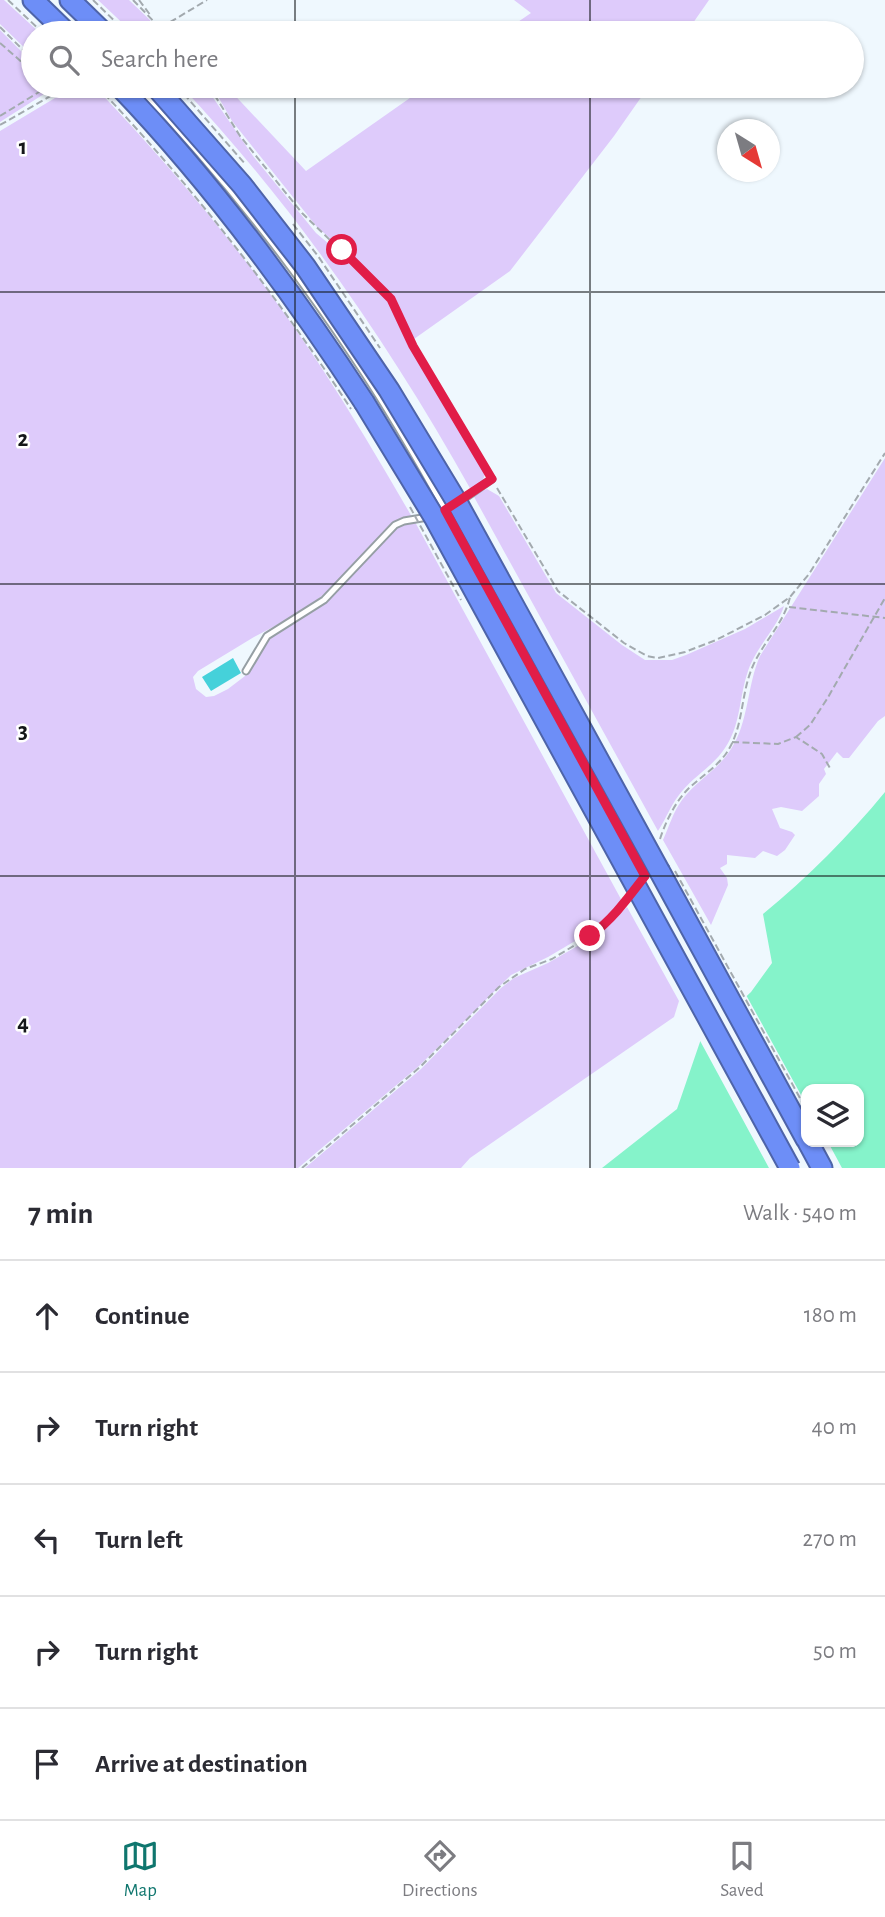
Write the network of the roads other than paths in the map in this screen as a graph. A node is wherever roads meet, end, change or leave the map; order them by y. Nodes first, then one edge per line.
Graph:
1 (70, 0) edge
2 (24, 4) edge
3 (49, 21) edge
4 (92, 21) edge
5 (130, 98) edge
6 (149, 98) edge
7 (166, 98) edge
8 (492, 479) road end
9 (445, 510) junction
10 (246, 671) dead end
11 (645, 876) dead end
12 (801, 1130) edge
13 (810, 1147) edge
14 (790, 1168) edge
15 (822, 1168) edge

1 - 4 highway
2 - 3 highway
5 - 14 highway, bridge
6 - 9 lane
7 - 12 highway, bridge
8 - 9 lane
9 - 10 lane
9 - 11 lane
13 - 15 highway

